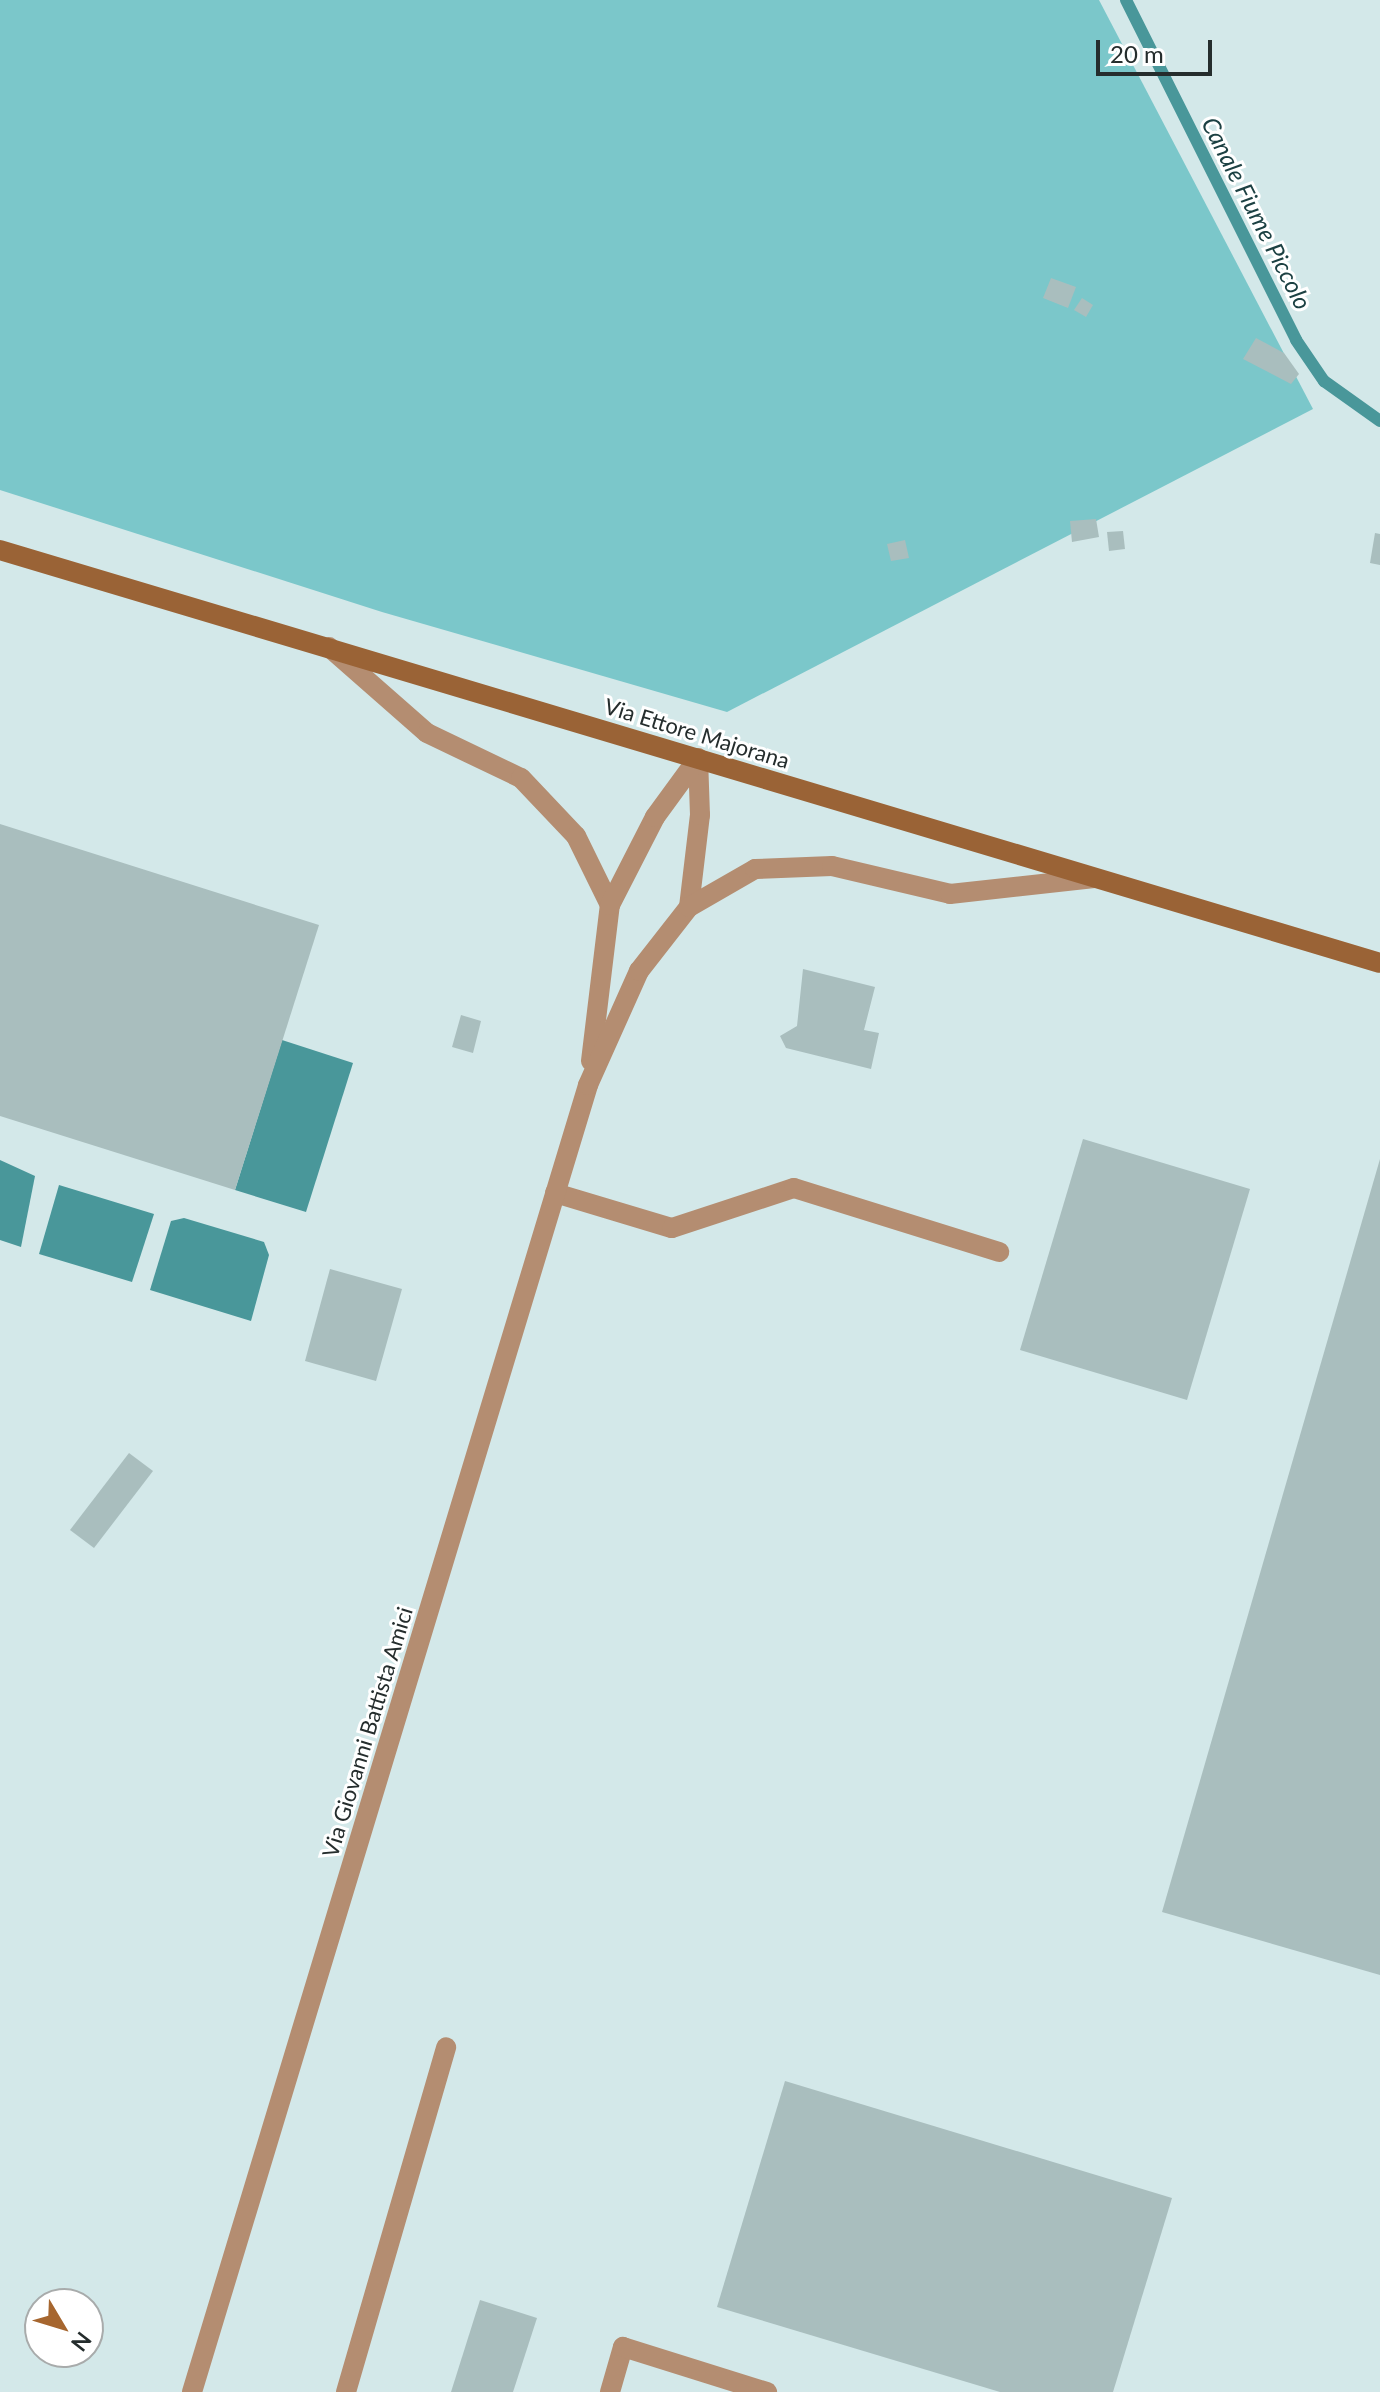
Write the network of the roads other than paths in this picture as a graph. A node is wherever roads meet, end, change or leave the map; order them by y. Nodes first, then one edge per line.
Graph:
1 (0, 550) edge
2 (328, 647) junction
3 (698, 758) junction
4 (1094, 878) junction
5 (610, 905) junction
6 (689, 907) junction
7 (1380, 963) edge
8 (588, 1085) junction
9 (555, 1193) junction
10 (999, 1252) dead end
11 (446, 2047) dead end
12 (192, 2392) edge
13 (346, 2392) edge
14 (610, 2392) edge
15 (767, 2392) edge

1 - 2 main road, Via Ettore Majorana
2 - 3 main road, Via Ettore Majorana
2 - 5 street
3 - 4 main road, Via Ettore Majorana
3 - 5 street, Via Giovanni Battista Amici
3 - 6 street
4 - 6 street, Via Giovanni Battista Amici
4 - 7 main road, Via Ettore Majorana
5 - 8 street, Via Giovanni Battista Amici
6 - 8 street, Via Giovanni Battista Amici
8 - 9 street, Via Giovanni Battista Amici
9 - 10 street
9 - 12 street, Via Giovanni Battista Amici
11 - 13 street
14 - 15 street

